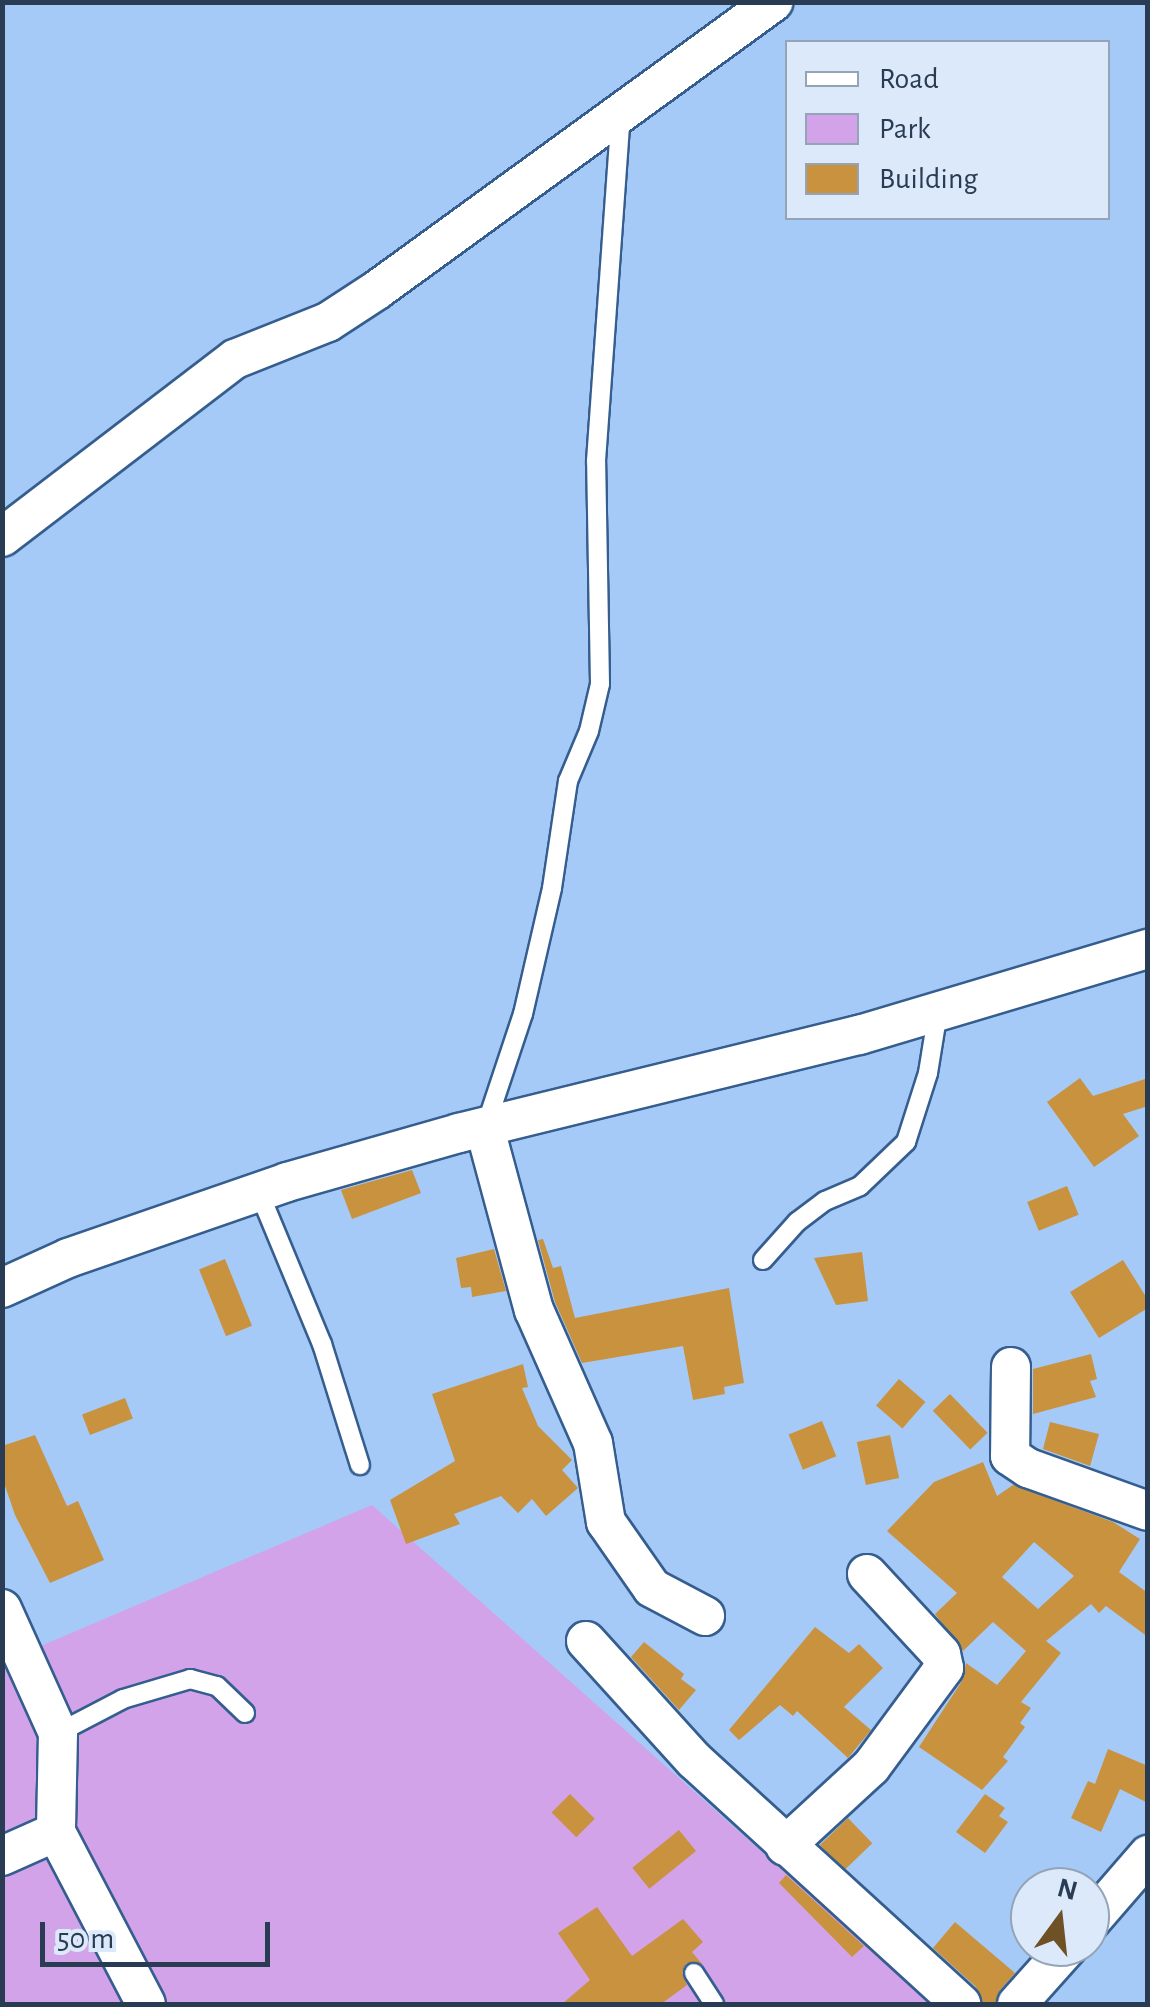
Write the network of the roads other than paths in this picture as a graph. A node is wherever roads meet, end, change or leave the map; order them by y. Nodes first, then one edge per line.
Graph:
1 (773, 2) edge
2 (621, 113) junction
3 (2, 537) edge
4 (1148, 949) edge
5 (938, 1011) junction
6 (485, 1129) junction
7 (259, 1192) junction
8 (763, 1260) dead end
9 (10, 1284) edge
10 (2, 1319) edge
11 (1011, 1368) dead end
12 (360, 1465) dead end
13 (1148, 1511) edge
14 (867, 1574) dead end
15 (2, 1610) edge
16 (705, 1616) dead end
17 (586, 1641) dead end
18 (246, 1713) dead end
19 (58, 1733) junction
20 (56, 1832) junction
21 (785, 1846) junction
22 (1148, 1855) edge
23 (2, 1856) edge
24 (1110, 1899) edge
25 (1050, 1967) edge
26 (694, 1973) dead end
27 (146, 2004) edge
28 (714, 2004) edge
29 (961, 2004) edge
30 (1018, 2004) edge

1 - 2 street
2 - 3 street
2 - 6 lane
4 - 5 street
5 - 6 street
5 - 8 lane
6 - 7 street
6 - 16 street
7 - 9 street
7 - 12 lane
9 - 10 street
11 - 13 street
14 - 21 street
15 - 19 street
17 - 21 street
18 - 19 lane
19 - 20 street
20 - 23 street
20 - 27 street
21 - 29 street
22 - 24 street
25 - 30 street
26 - 28 lane

